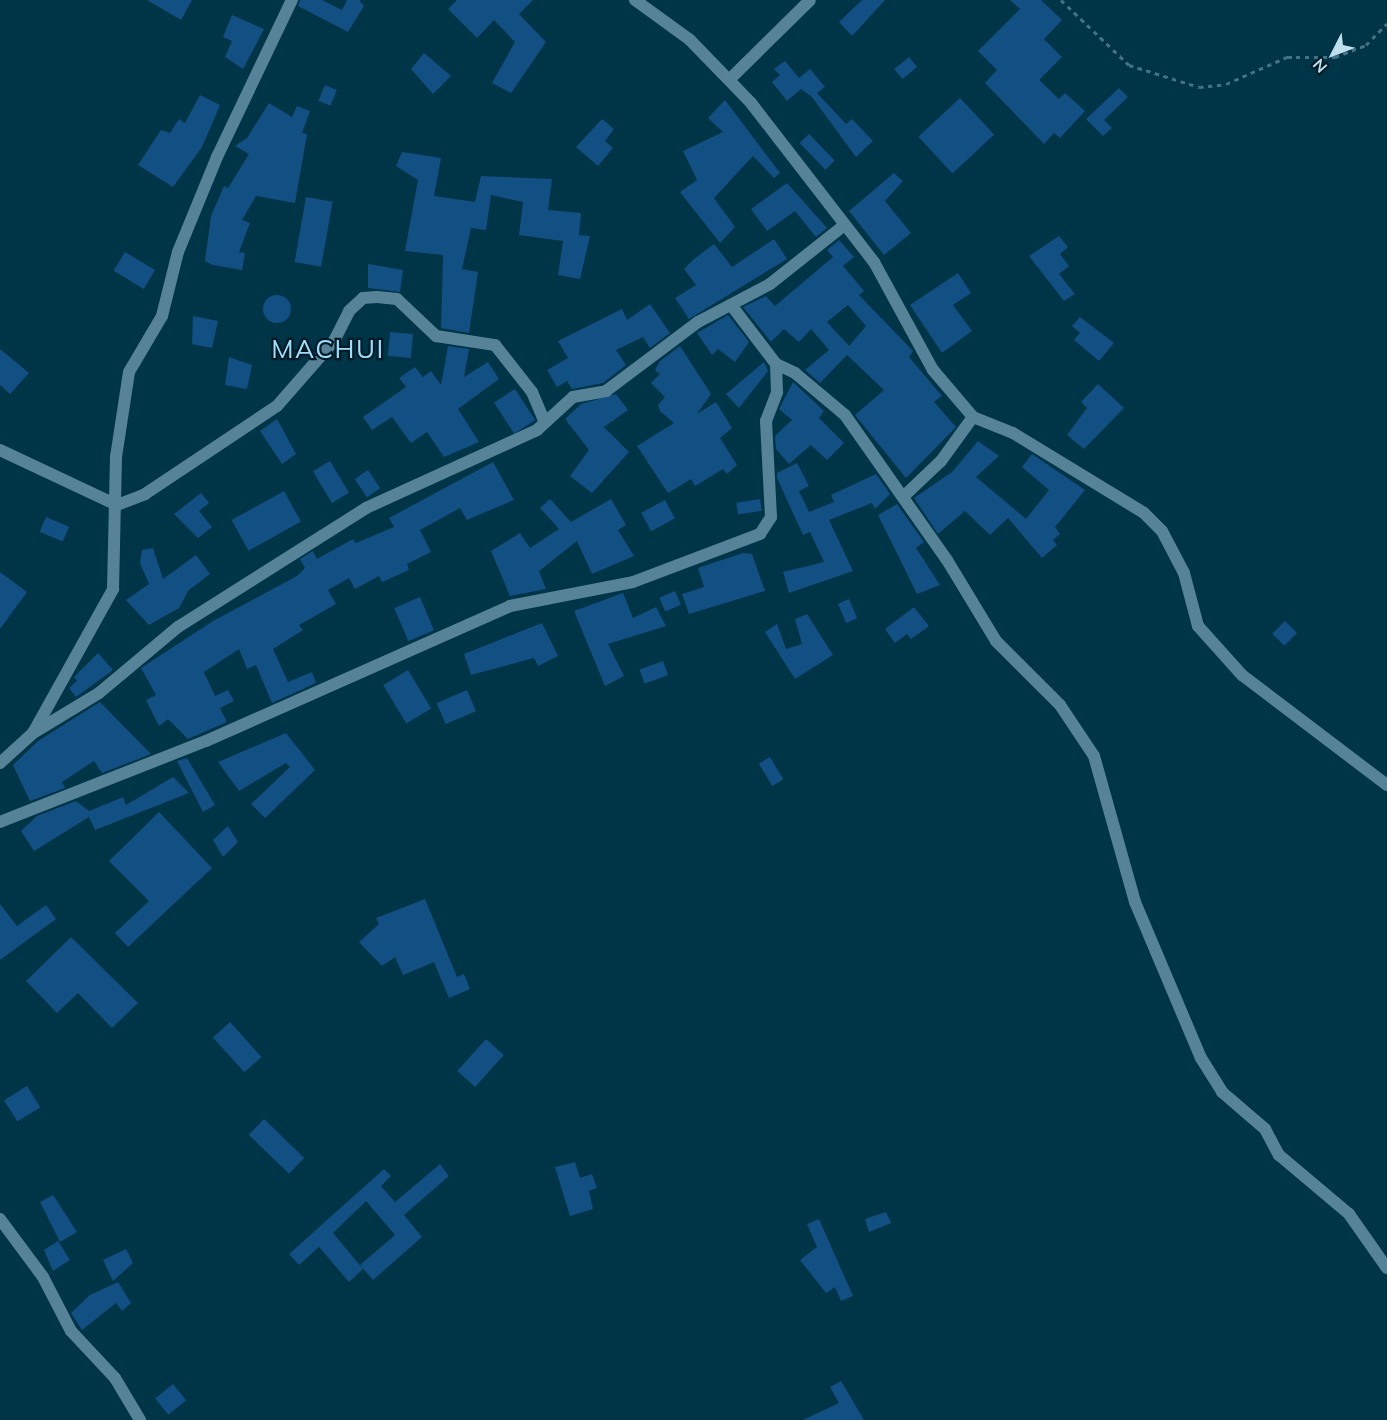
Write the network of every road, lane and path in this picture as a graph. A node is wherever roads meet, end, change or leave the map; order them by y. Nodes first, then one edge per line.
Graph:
1 (292, 0) edge
2 (634, 0) edge
3 (810, 0) edge
4 (1061, 0) edge
5 (1387, 23) edge
6 (730, 80) junction
7 (842, 227) junction
8 (731, 305) junction
9 (776, 364) junction
10 (973, 417) junction
11 (545, 422) junction
12 (0, 450) edge
13 (903, 497) junction
14 (117, 505) junction
15 (33, 733) junction
16 (0, 763) edge
17 (1387, 785) edge
18 (0, 822) edge
19 (0, 1218) edge
20 (1387, 1268) edge
21 (140, 1420) edge

1 - 14 street
2 - 6 street
3 - 6 street
4 - 5 path
6 - 7 street
7 - 8 street
7 - 10 street
8 - 9 street
8 - 11 street
9 - 13 street
9 - 18 street
10 - 13 street
10 - 17 street
11 - 14 street
11 - 15 street
12 - 14 street
13 - 20 street
14 - 15 street
15 - 16 street
19 - 21 street

